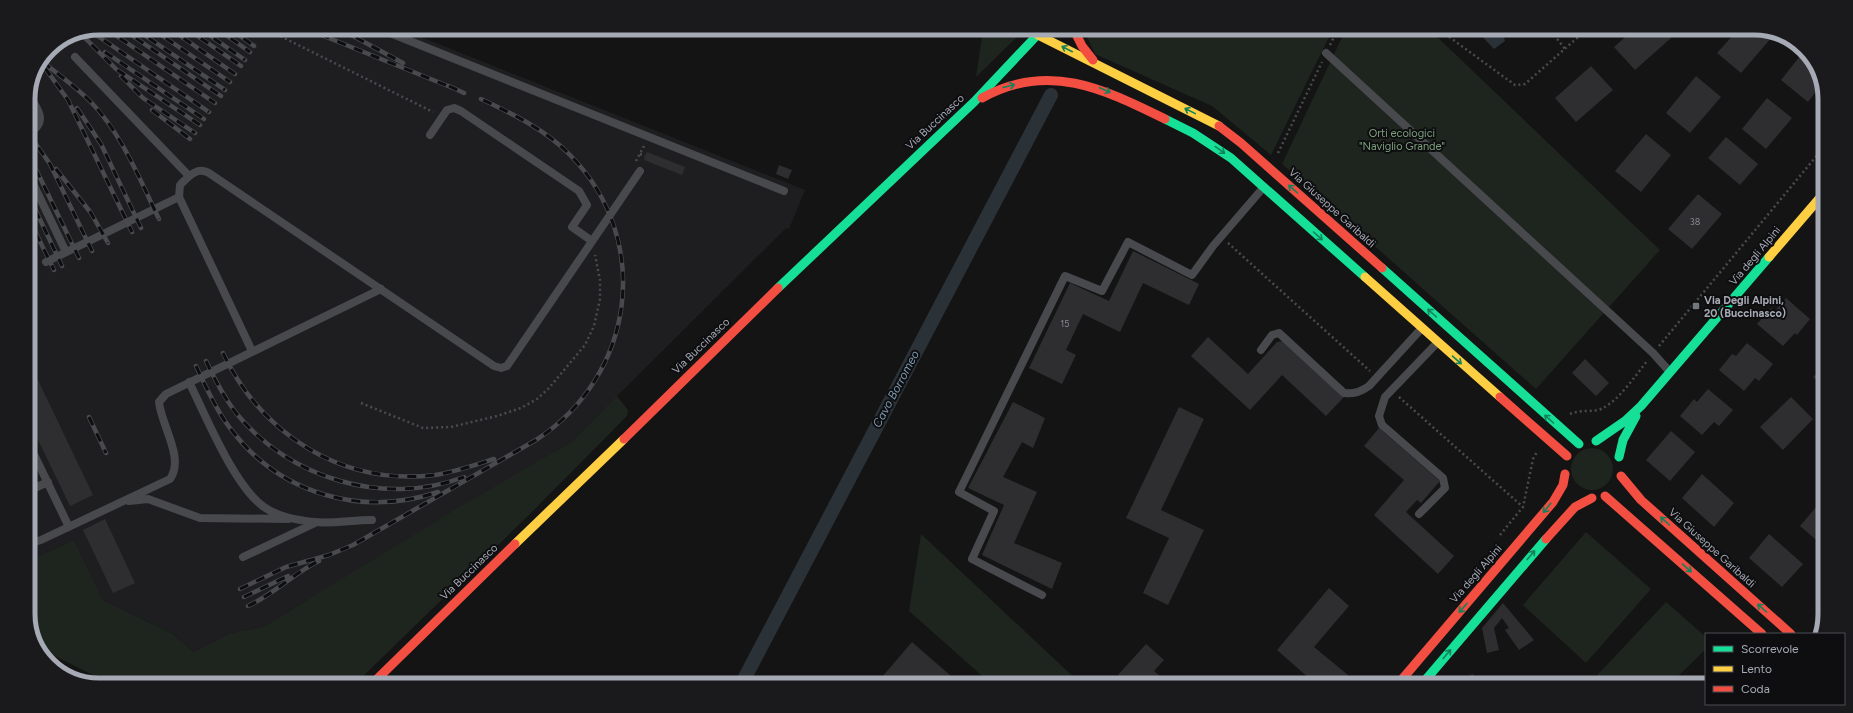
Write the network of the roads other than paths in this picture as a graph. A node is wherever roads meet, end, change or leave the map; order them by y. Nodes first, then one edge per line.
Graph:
1 (395, 35) edge
2 (1037, 35) edge
3 (1045, 35) edge
4 (1076, 35) edge
5 (1026, 47) junction
6 (1326, 53) road end
7 (75, 56) dead end
8 (1030, 58) dead end
9 (1096, 64) junction
10 (1040, 70) dead end
11 (1068, 82) junction
12 (974, 102) junction
13 (35, 105) edge
14 (35, 128) edge
15 (430, 135) dead end
16 (640, 170) road end
17 (190, 176) junction
18 (35, 188) edge
19 (1263, 188) junction
20 (784, 191) dead end
21 (179, 197) junction
22 (1818, 200) edge
23 (592, 241) junction
24 (66, 252) junction
25 (46, 262) dead end
26 (381, 289) junction
27 (1422, 328) junction
28 (1438, 342) junction
29 (1261, 350) dead end
30 (252, 351) junction
31 (1671, 373) junction
32 (190, 382) junction
33 (1642, 406) junction
34 (1596, 441) junction
35 (1579, 444) junction
36 (35, 456) edge
37 (1568, 456) junction
38 (1619, 457) junction
39 (1565, 474) junction
40 (48, 482) junction
41 (1614, 487) junction
42 (35, 488) edge
43 (1592, 498) junction
44 (121, 502) junction
45 (1419, 514) dead end
46 (296, 520) junction
47 (372, 520) dead end
48 (316, 522) junction
49 (69, 527) junction
50 (35, 542) edge
51 (243, 557) dead end
52 (1042, 595) dead end
53 (1761, 633) edge
54 (1790, 633) edge
55 (379, 678) edge
56 (1403, 678) edge
57 (1427, 678) edge

1 - 20 lane
2 - 5 street, Via Buccinasco
9 -> 3 street, Via Giuseppe Garibaldi
4 - 9 street
5 - 8 street
5 - 12 street, Via Buccinasco
6 - 31 lane
7 - 17 lane
35 -> 9 street, Via Giuseppe Garibaldi
10 - 11 street
12 -> 11 street
11 -> 19 street
12 - 55 street, Via Buccinasco
13 - 14 lane
15 - 23 lane
16 - 23 lane
17 - 21 lane
17 - 26 lane
18 - 24 lane
19 -> 27 street
19 - 52 lane
21 - 24 lane
21 - 30 lane
22 - 31 street, Via degli Alpini
23 - 26 lane
24 - 25 lane
26 - 30 lane
27 - 28 street
27 - 29 lane
28 -> 37 street
28 - 45 lane
30 - 32 lane
31 - 33 street, Via degli Alpini
32 - 44 lane
32 - 46 lane
33 - 34 street, Via degli Alpini
33 - 38 street, Via degli Alpini
34 - 35 street
34 - 38 street
35 - 37 street
36 - 40 lane
37 - 39 street
38 - 41 street
39 - 43 street
39 -> 56 street, Via degli Alpini
40 - 42 lane
40 - 49 lane
41 - 43 street
41 -> 53 street
54 -> 41 street, Via Giuseppe Garibaldi
57 -> 43 street
44 - 46 lane
44 - 49 lane
46 - 48 lane
47 - 48 lane
48 - 51 lane
49 - 50 lane

